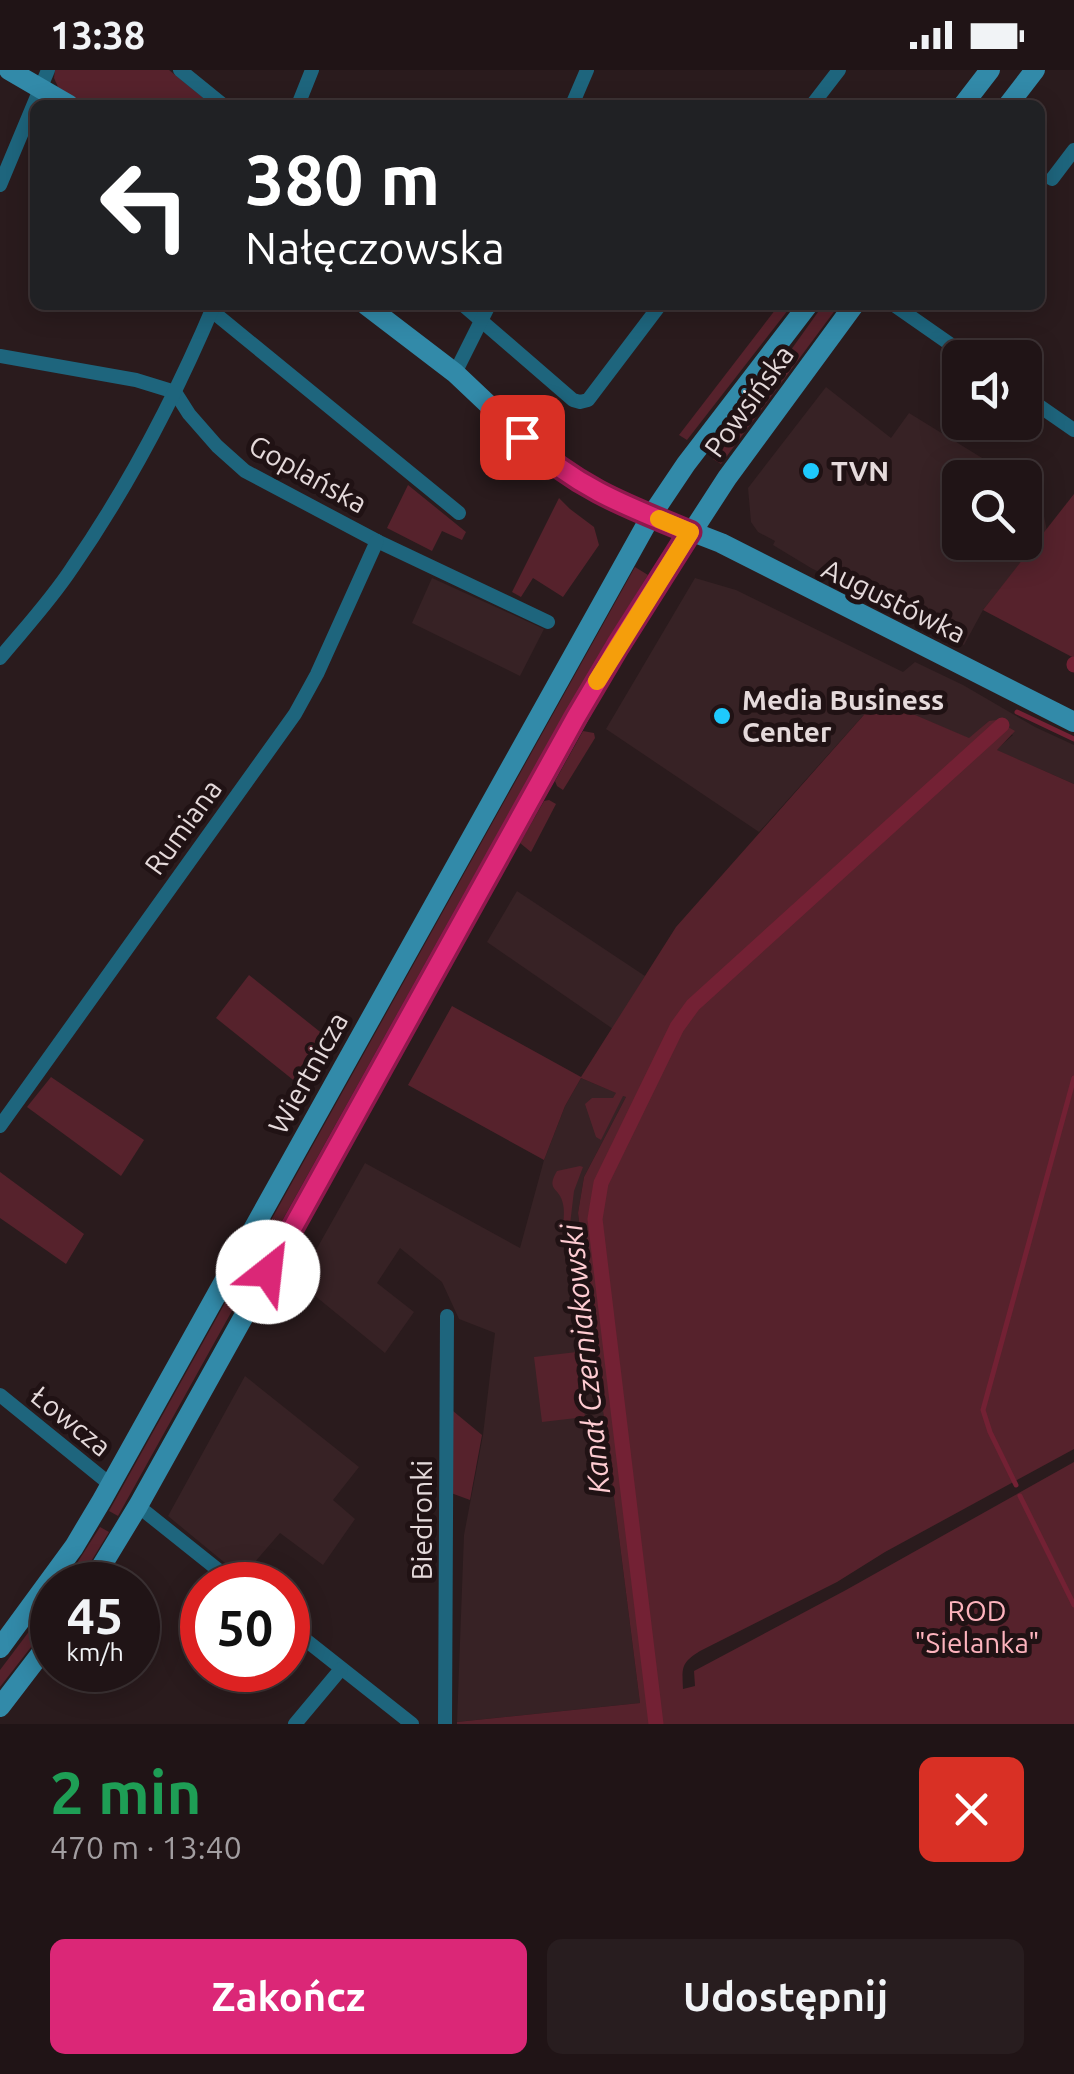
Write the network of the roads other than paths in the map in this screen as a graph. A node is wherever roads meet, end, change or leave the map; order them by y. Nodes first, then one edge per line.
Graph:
1 (9, 70) edge
2 (180, 70) edge
3 (312, 70) edge
4 (839, 70) edge
5 (990, 70) edge
6 (1035, 70) edge
7 (585, 71) edge
8 (44, 79) edge
9 (64, 100) edge
10 (217, 100) edge
11 (300, 100) edge
12 (574, 100) edge
13 (816, 100) edge
14 (967, 100) edge
15 (1012, 100) edge
16 (30, 113) edge
17 (1074, 150) edge
18 (1052, 179) dead end
19 (0, 185) edge
20 (212, 310) edge
21 (215, 310) edge
22 (373, 310) edge
23 (468, 310) edge
24 (487, 310) edge
25 (656, 310) edge
26 (804, 310) edge
27 (850, 310) edge
28 (901, 310) edge
29 (482, 322) junction
30 (944, 340) edge
31 (0, 356) edge
32 (455, 373) junction
33 (175, 392) junction
34 (1042, 406) edge
35 (1072, 425) edge
36 (459, 514) dead end
37 (651, 516) junction
38 (690, 532) junction
39 (377, 540) junction
40 (548, 622) dead end
41 (0, 658) edge
42 (1074, 722) edge
43 (0, 1126) edge
44 (448, 1316) dead end
45 (0, 1396) edge
46 (111, 1484) junction
47 (138, 1506) junction
48 (104, 1562) edge
49 (208, 1562) edge
50 (310, 1644) edge
51 (0, 1648) edge
52 (30, 1667) edge
53 (341, 1669) junction
54 (0, 1707) edge
55 (295, 1724) edge
56 (412, 1724) edge
57 (446, 1724) edge

1 - 8 main road
2 - 10 street
3 - 11 street
4 - 13 street
5 - 14 main road
6 - 15 main road
7 - 12 street
8 - 9 main road
16 - 19 street
17 - 18 street
20 - 33 street
21 - 36 street
22 - 32 main road, Augustówka
23 - 29 street
24 - 29 street
25 - 29 street
26 - 37 main road, Powsińska
27 - 38 main road, Powsińska
28 - 30 street
29 - 32 street
31 - 33 street
32 - 37 main road, Augustówka
33 - 39 street, Goplańska
33 - 41 street
34 - 35 street
37 - 38 main road, Augustówka
37 - 46 main road, Wiertnicza
38 - 42 main road, Augustówka
38 - 47 main road
39 - 40 street, Goplańska
39 - 43 street, Rumiana
44 - 57 street, Biedronki
45 - 46 street, Łowcza
46 - 51 main road, Wiertnicza
47 - 48 main road
47 - 49 street
50 - 53 street
52 - 54 main road
53 - 55 street
53 - 56 street

